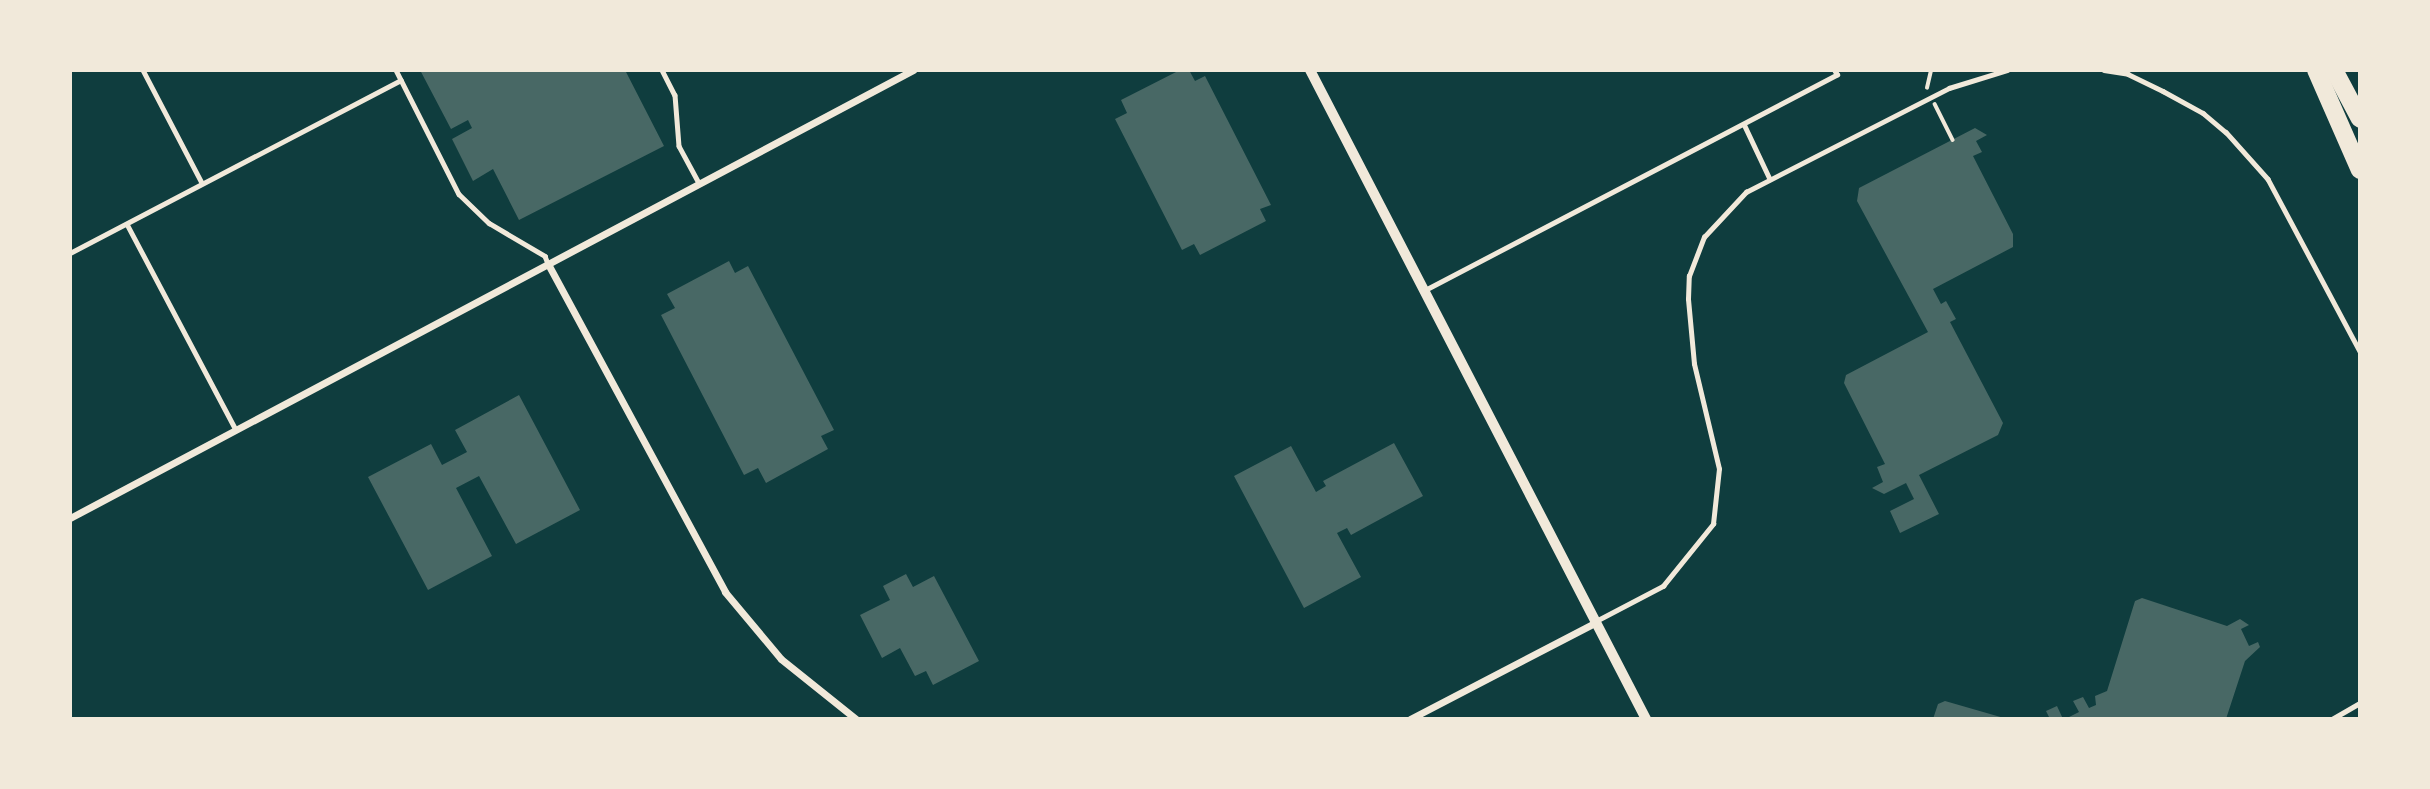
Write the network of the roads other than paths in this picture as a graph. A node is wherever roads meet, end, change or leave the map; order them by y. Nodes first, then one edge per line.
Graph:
1 (143, 70) edge
2 (396, 70) edge
3 (662, 70) edge
4 (913, 70) edge
5 (1310, 70) edge
6 (1834, 70) edge
7 (2007, 70) edge
8 (2104, 70) edge
9 (2316, 70) edge
10 (2334, 70) edge
11 (401, 79) junction
12 (2360, 120) edge
13 (1744, 124) junction
14 (2360, 170) edge
15 (1770, 179) junction
16 (202, 183) junction
17 (699, 184) junction
18 (127, 224) junction
19 (70, 253) edge
20 (548, 264) junction
21 (1424, 291) junction
22 (2360, 351) edge
23 (236, 430) junction
24 (70, 518) edge
25 (1595, 622) junction
26 (2360, 703) edge
27 (856, 719) edge
28 (1410, 719) edge
29 (1646, 719) edge
30 (2332, 719) edge

1 - 16 lane
2 - 11 lane
3 - 17 lane
4 - 17 street
5 - 21 street
6 - 13 lane
7 - 15 lane
8 - 22 lane
9 - 14 highway
10 - 12 highway
11 - 16 lane
11 - 20 lane
13 - 15 lane
13 - 21 lane
15 - 25 lane
16 - 18 lane
17 - 20 street
18 - 19 lane
18 - 23 lane
20 - 23 street
20 - 27 street
21 - 25 street
23 - 24 street
25 - 28 street
25 - 29 street
26 - 30 lane

